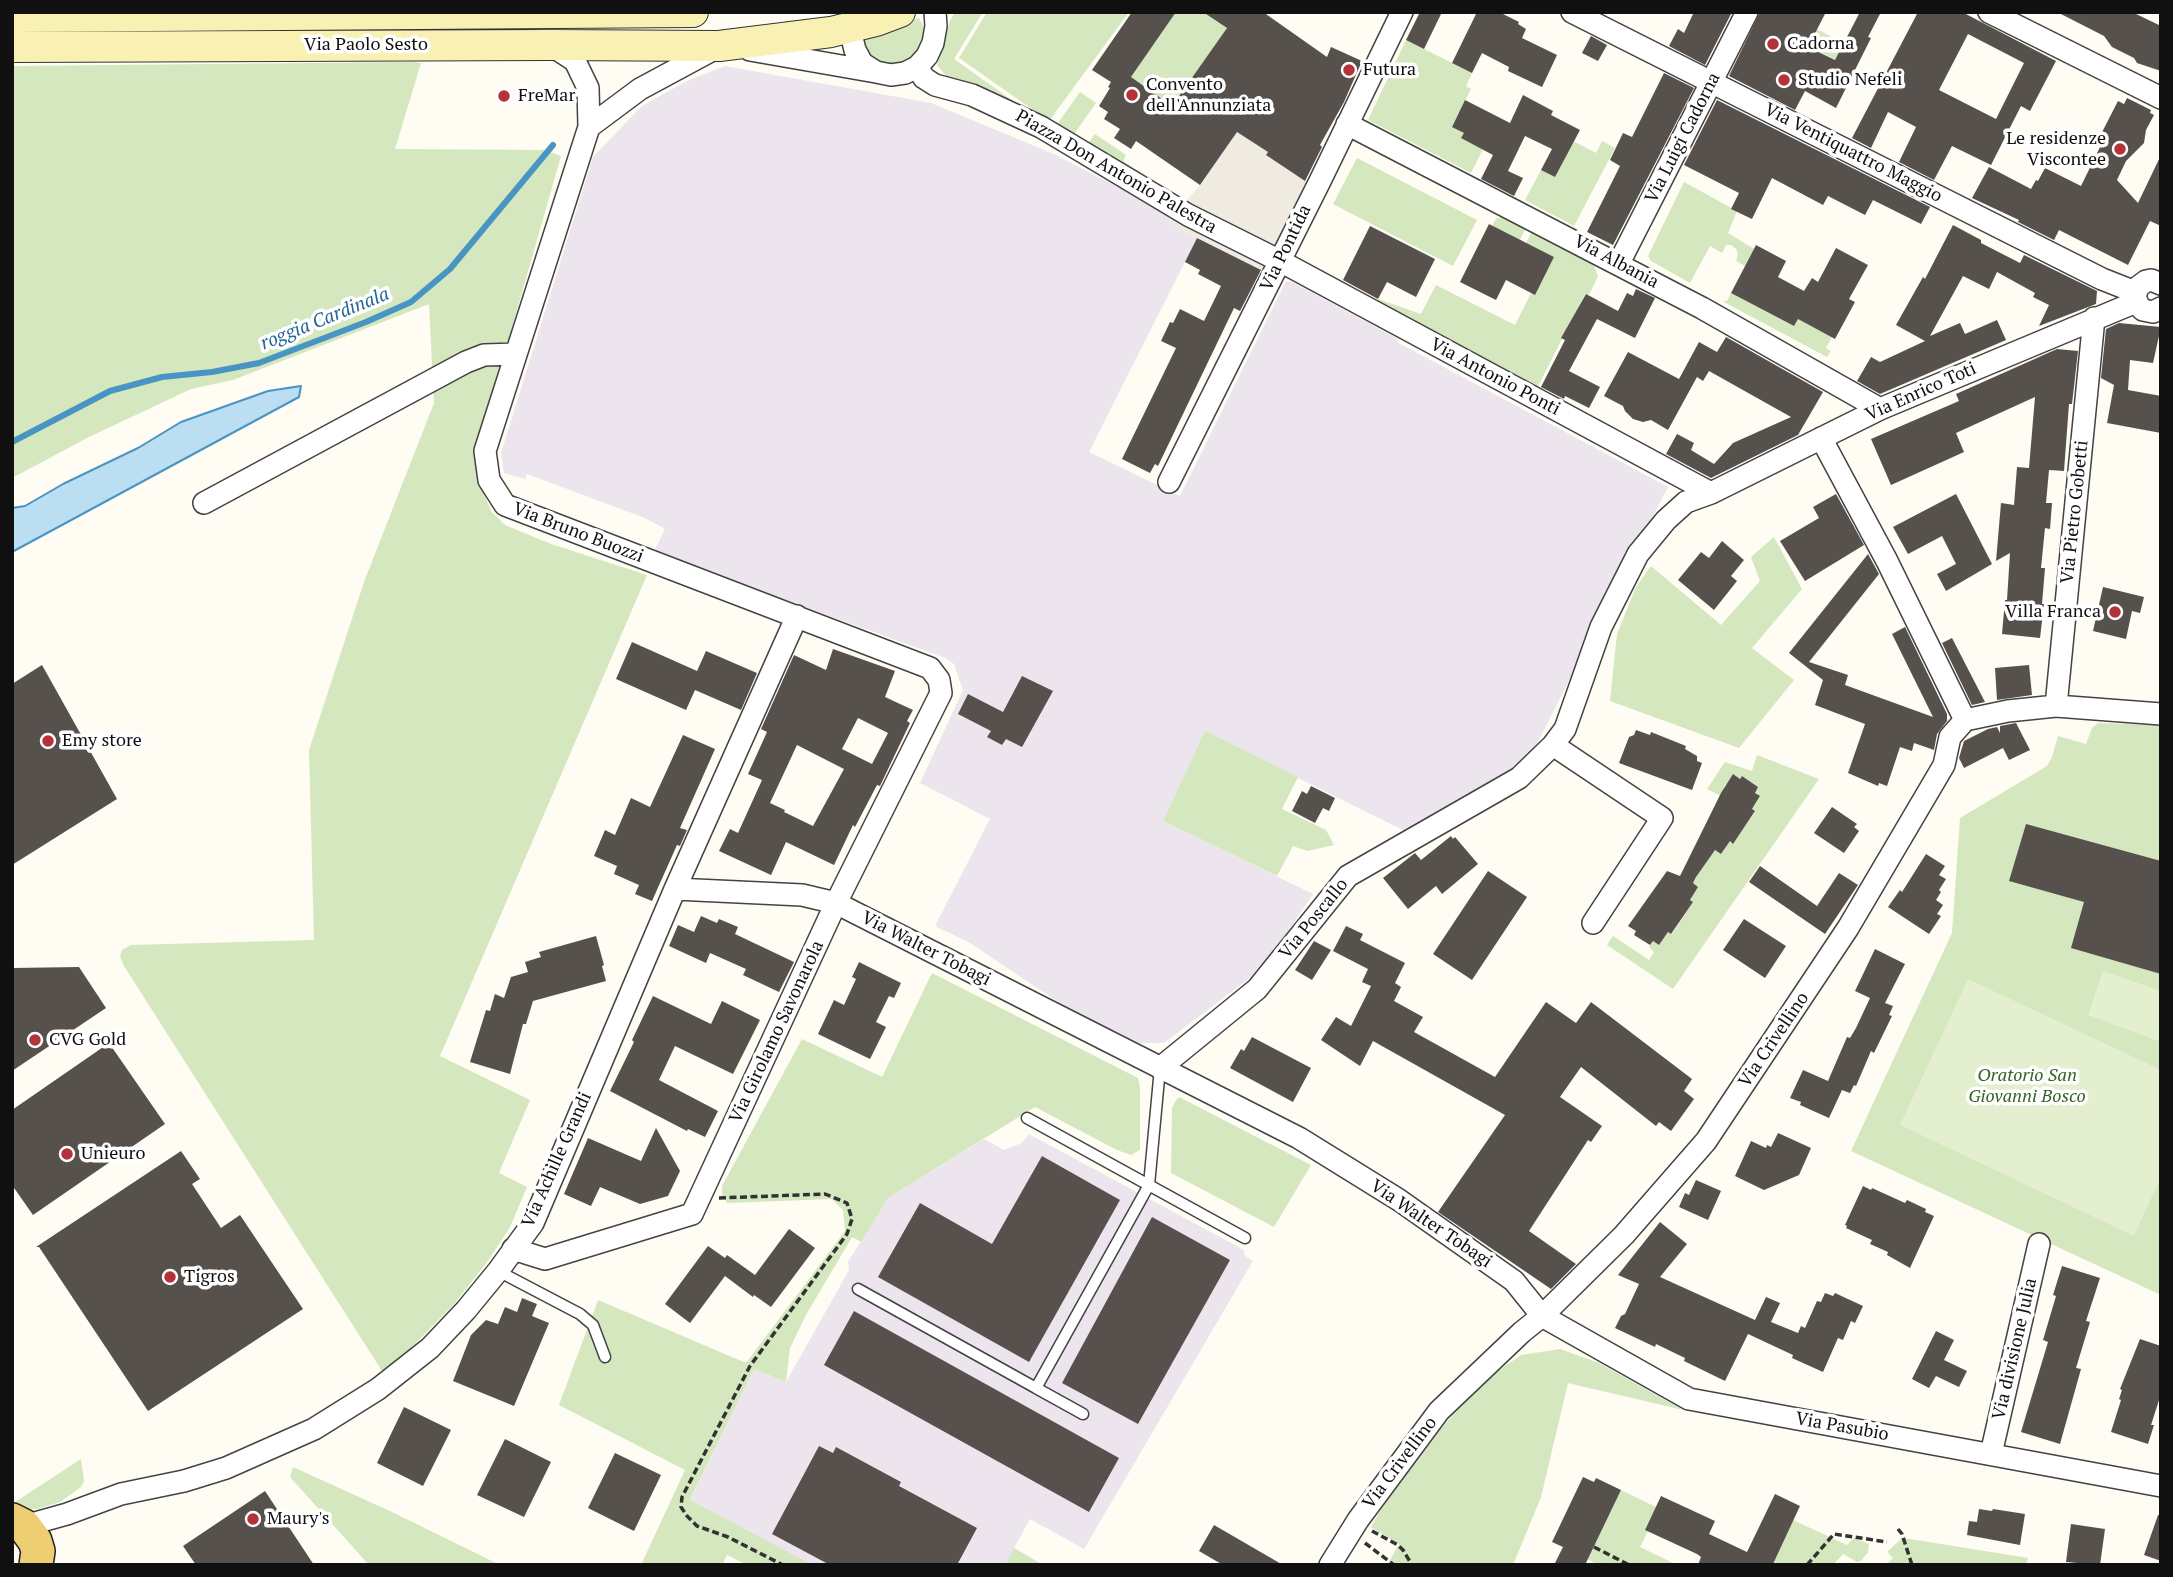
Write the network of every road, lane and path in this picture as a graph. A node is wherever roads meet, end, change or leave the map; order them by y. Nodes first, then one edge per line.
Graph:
1 (693, 12) edge
2 (900, 12) edge
3 (935, 12) edge
4 (1402, 12) edge
5 (1572, 12) edge
6 (1747, 12) edge
7 (1989, 12) edge
8 (12, 17) edge
9 (855, 19) edge
10 (550, 45) junction
11 (719, 46) junction
12 (12, 47) edge
13 (917, 67) junction
14 (876, 72) junction
15 (1711, 82) junction
16 (2161, 98) edge
17 (1347, 124) junction
18 (589, 127) junction
19 (1280, 261) junction
20 (1619, 263) junction
21 (2149, 284) edge
22 (2161, 308) edge
23 (2094, 318) junction
24 (516, 354) junction
25 (1880, 409) junction
26 (1821, 438) junction
27 (1169, 482) dead end
28 (1711, 493) junction
29 (204, 503) dead end
30 (797, 616) junction
31 (939, 680) joint
32 (2056, 706) junction
33 (2161, 714) edge
34 (1965, 720) junction
35 (1553, 745) junction
36 (675, 889) junction
37 (836, 904) junction
38 (1593, 923) dead end
39 (1160, 1068) junction
40 (1027, 1118) dead end
41 (1149, 1185) junction
42 (699, 1199) junction
43 (1245, 1238) dead end
44 (2039, 1244) dead end
45 (513, 1249) junction
46 (498, 1271) junction
47 (858, 1289) dead end
48 (1542, 1316) junction
49 (605, 1357) dead end
50 (1036, 1388) junction
51 (1083, 1414) dead end
52 (1991, 1454) junction
53 (2161, 1486) edge
54 (1353, 1526) junction
55 (1898, 1529) dead end
56 (27, 1540) edge
57 (1887, 1542) dead end
58 (1594, 1547) dead end
59 (783, 1565) edge
60 (1330, 1565) edge
61 (1394, 1565) edge
62 (1412, 1565) edge
63 (1629, 1565) edge
64 (1807, 1565) edge
65 (1912, 1565) edge

1 - 8 street, Via Paolo Sesto
2 - 9 street, Via Paolo Sesto
3 - 13 street
4 - 17 street, Via Pontida
5 - 15 street, Via Ventiquattro Maggio
6 - 15 street, Via Luigi Cadorna
7 - 16 street
9 - 11 street, Via Paolo Sesto
9 - 14 street
10 - 11 street, Via Paolo Sesto
10 - 12 street, Via Paolo Sesto
10 - 18 street, Via Bruno Buozzi
11 - 14 street, Via Paolo Sesto
11 - 18 street
13 - 14 street, Via Paolo Sesto
13 - 19 street, Piazza Don Antonio Palestra
15 - 20 street, Via Luigi Cadorna
15 - 21 street, Via Ventiquattro Maggio
17 - 19 street, Via Pontida
17 - 20 street, Via Albania
18 - 24 street, Via Bruno Buozzi
19 - 27 street, Via Pontida
19 - 28 street, Via Antonio Ponti
20 - 25 street, Via Albania
21 - 22 street, Via Ventiquattro Maggio
21 - 23 street, Via Enrico Toti
23 - 25 street, Via Enrico Toti
23 - 32 street, Via Pietro Gobetti
24 - 29 street
24 - 30 street, Via Bruno Buozzi
25 - 26 street, Via Enrico Toti
26 - 28 street, Via Enrico Toti
26 - 34 street
28 - 35 street, Via Poscallo
30 - 31 street, Via Bruno Buozzi
30 - 36 street, Via Achille Grandi
31 - 37 street, Via Girolamo Savonarola
32 - 33 street
32 - 34 street
34 - 48 street, Via Crivellino
35 - 38 street
35 - 39 street, Via Poscallo
36 - 37 street, Via Walter Tobagi
36 - 45 street, Via Achille Grandi
37 - 39 street, Via Walter Tobagi
37 - 42 street, Via Girolamo Savonarola
39 - 41 lane
39 - 48 street, Via Walter Tobagi
40 - 41 lane
41 - 43 lane
41 - 50 lane
42 - 45 street, Via Girolamo Savonarola
42 - 59 path
44 - 52 street, Via divisione Julia
45 - 46 street, Via Achille Grandi
46 - 49 lane
46 - 56 street, Via Achille Grandi
47 - 50 lane
48 - 52 street, Via Pasubio
48 - 54 street, Via Crivellino
50 - 51 lane
52 - 53 street, Via Pasubio
54 - 60 street, Via Crivellino
54 - 61 path
54 - 62 path
55 - 65 path
57 - 64 path
58 - 63 path

